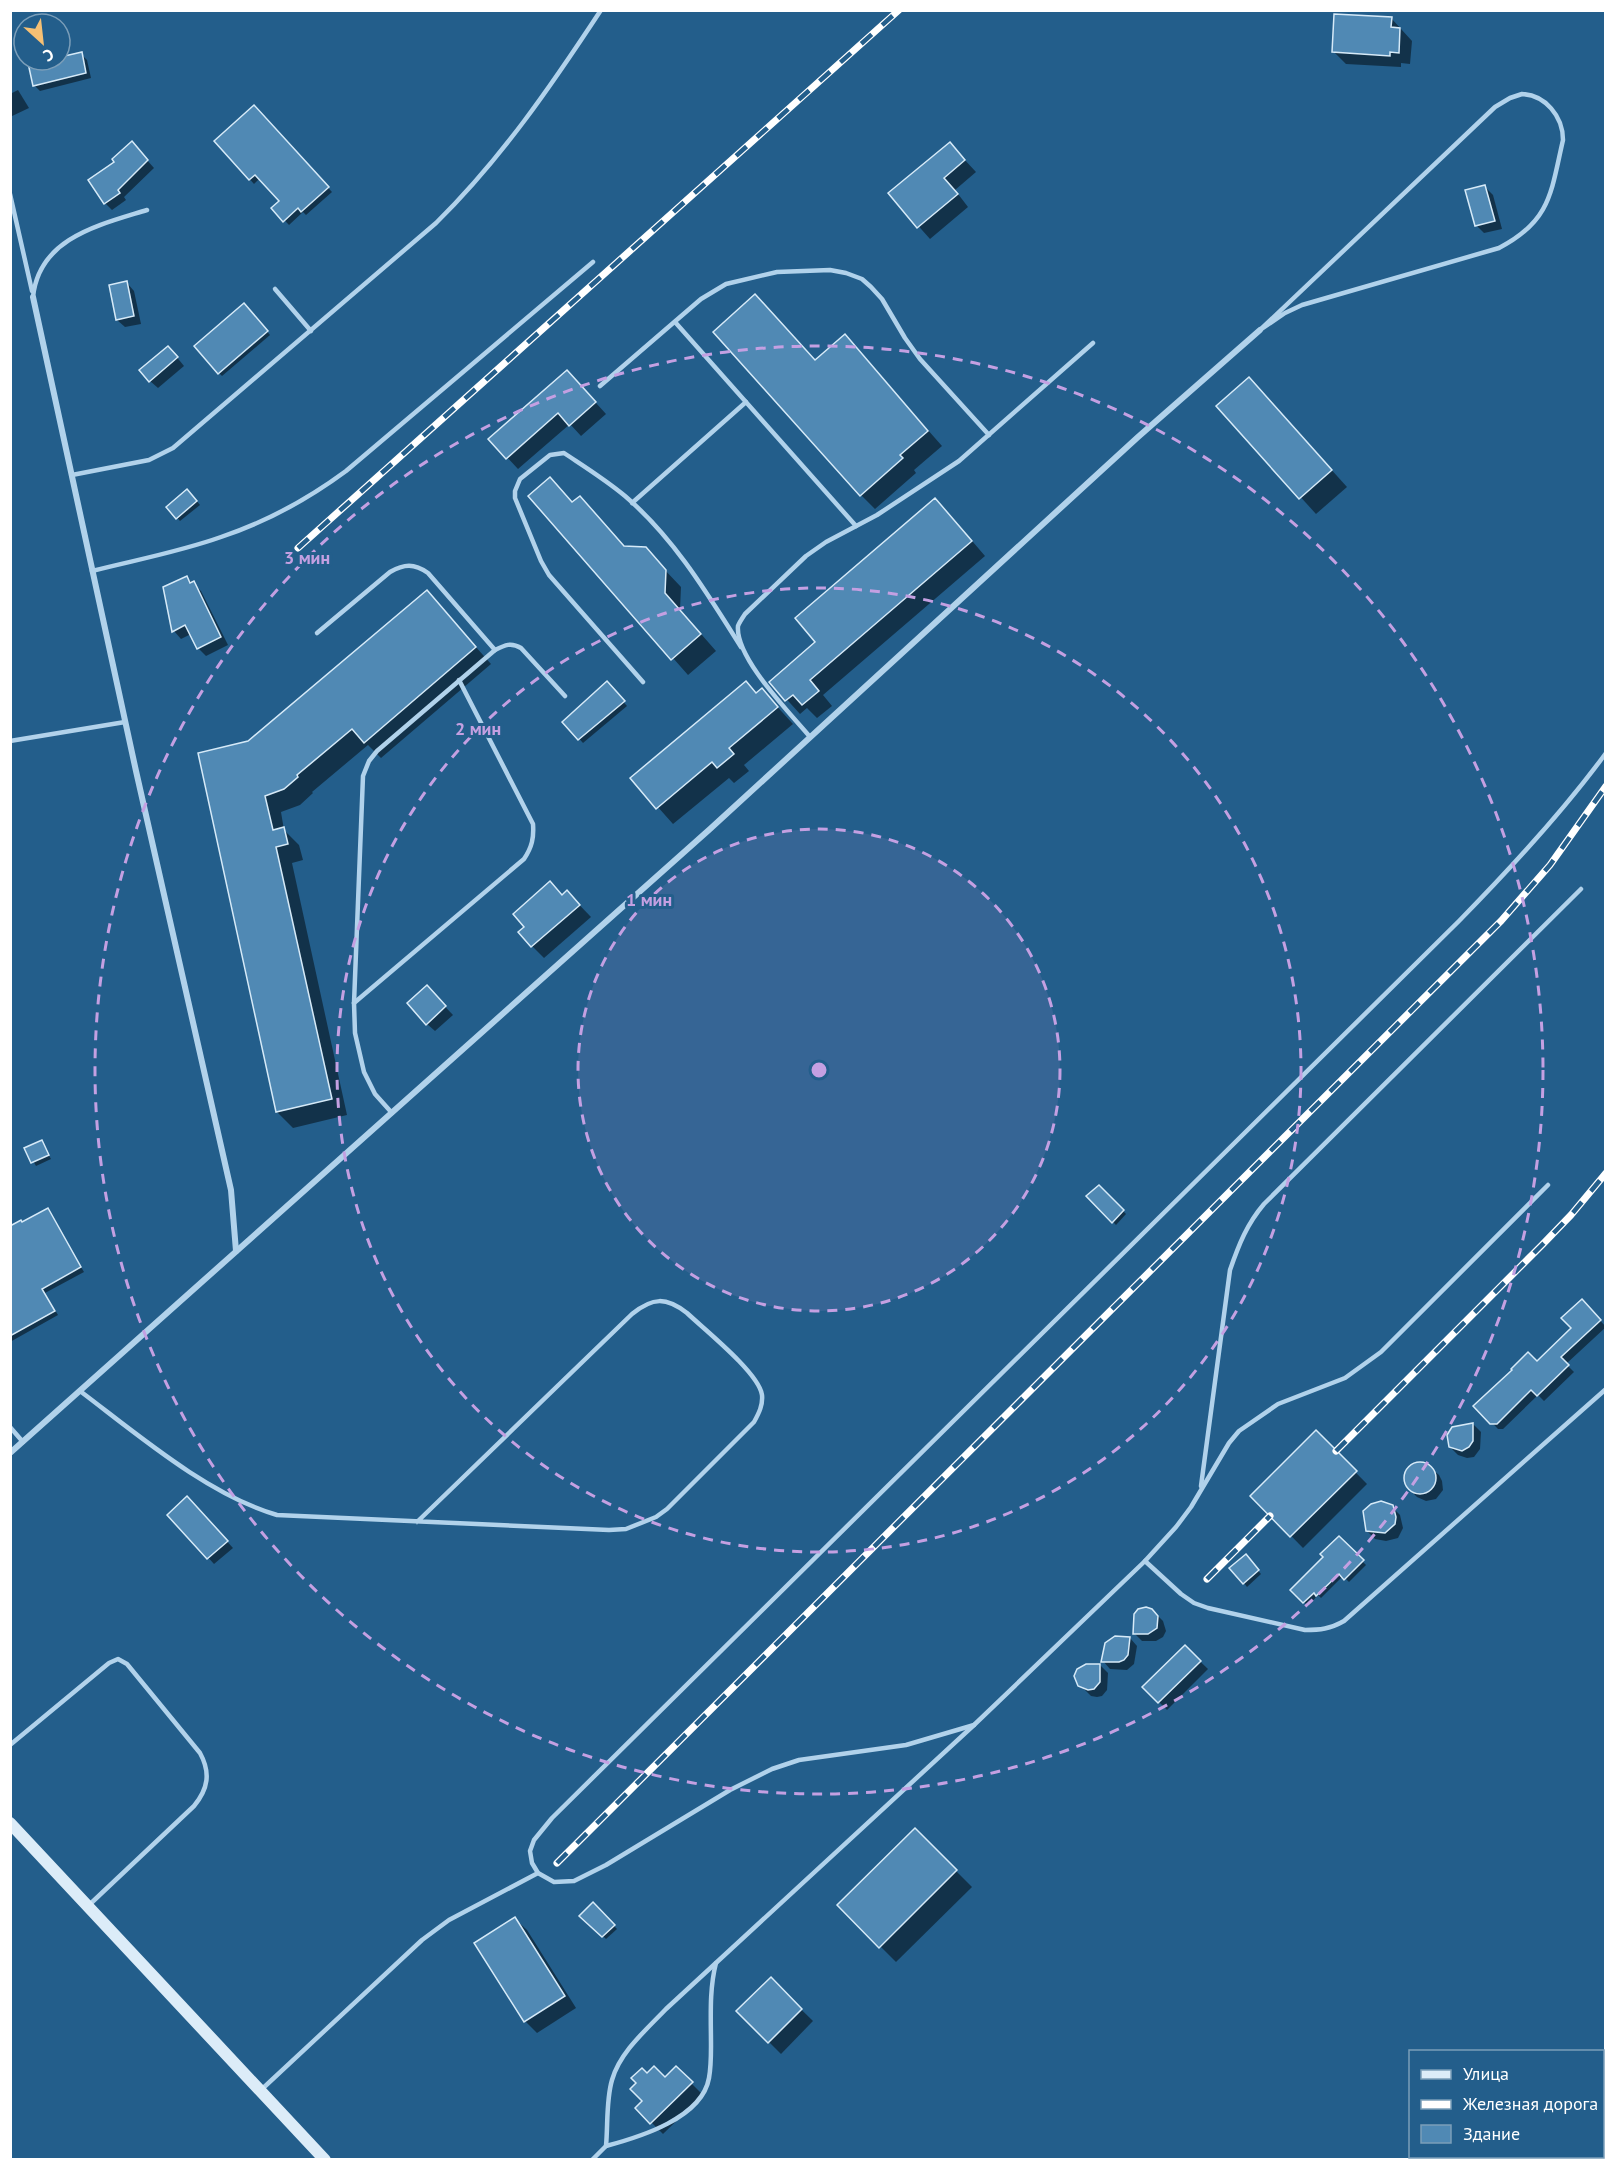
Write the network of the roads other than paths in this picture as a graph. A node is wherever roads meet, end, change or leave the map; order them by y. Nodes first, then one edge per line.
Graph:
1 (601, 10) edge
2 (10, 194) edge
3 (147, 210) dead end
4 (593, 262) dead end
5 (275, 289) dead end
6 (33, 297) junction
7 (675, 322) junction
8 (1260, 330) junction
9 (311, 331) junction
10 (1093, 343) dead end
11 (600, 386) dead end
12 (746, 402) junction
13 (988, 435) junction
14 (72, 475) junction
15 (632, 503) junction
16 (856, 526) junction
17 (92, 572) junction
18 (317, 633) dead end
19 (495, 650) junction
20 (745, 654) junction
21 (459, 680) junction
22 (643, 682) dead end
23 (565, 696) dead end
24 (125, 722) junction
25 (810, 737) junction
26 (10, 741) edge
27 (1605, 753) edge
28 (1581, 889) dead end
29 (354, 1003) junction
30 (392, 1113) junction
31 (1548, 1185) dead end
32 (236, 1251) junction
33 (1605, 1389) edge
34 (80, 1391) junction
35 (10, 1427) edge
36 (23, 1442) junction
37 (10, 1454) edge
38 (1201, 1489) junction
39 (417, 1522) junction
40 (1144, 1561) junction
41 (974, 1725) junction
42 (10, 1745) edge
43 (10, 1823) edge
44 (538, 1873) junction
45 (88, 1906) junction
46 (716, 1963) junction
47 (260, 2090) junction
48 (606, 2146) junction
49 (325, 2160) edge
50 (592, 2160) edge

1 - 9 lane
2 - 6 lane
3 - 6 lane
4 - 17 lane
5 - 9 lane
6 - 14 street
7 - 11 lane
7 - 12 lane
7 - 13 lane
8 - 8 lane
8 - 25 street
9 - 14 lane
10 - 13 lane
12 - 15 lane
12 - 16 lane
13 - 16 lane
14 - 17 street
15 - 20 lane
15 - 22 lane
16 - 20 lane
17 - 24 street
18 - 19 lane
19 - 21 lane
19 - 23 lane
20 - 25 lane
21 - 29 lane
21 - 29 lane
24 - 26 lane
24 - 32 street
25 - 30 street
27 - 44 lane
28 - 38 lane
29 - 30 lane
30 - 32 street
31 - 38 lane
32 - 34 street
33 - 40 lane
34 - 36 street
34 - 39 lane
35 - 36 lane
36 - 37 street
38 - 40 lane
39 - 39 lane
40 - 41 lane
41 - 44 lane
41 - 46 lane
42 - 45 lane
43 - 45 main road
44 - 47 lane
45 - 47 main road
46 - 48 lane
46 - 48 lane
47 - 49 main road
48 - 50 lane

